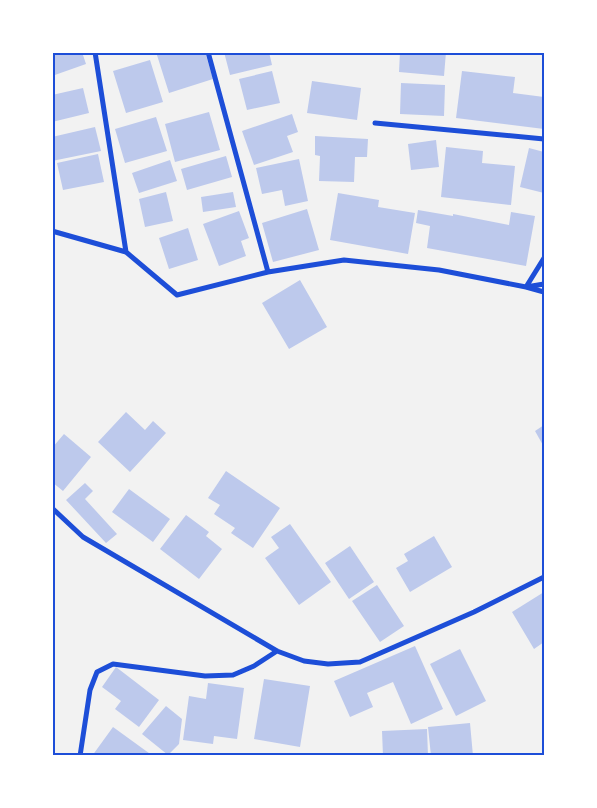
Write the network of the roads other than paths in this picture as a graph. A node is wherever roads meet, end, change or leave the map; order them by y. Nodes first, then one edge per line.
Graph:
1 (95, 52) edge
2 (208, 52) edge
3 (375, 122) dead end
4 (544, 139) edge
5 (52, 231) edge
6 (126, 252) junction
7 (544, 258) edge
8 (268, 272) junction
9 (544, 284) edge
10 (526, 288) junction
11 (544, 292) edge
12 (52, 508) edge
13 (544, 577) edge
14 (277, 651) junction
15 (80, 756) edge

1 - 6 street
2 - 8 street
3 - 4 street
5 - 6 street
6 - 8 street
7 - 10 street
8 - 10 street
9 - 10 street
10 - 11 street
12 - 14 street
13 - 14 street
14 - 15 street

